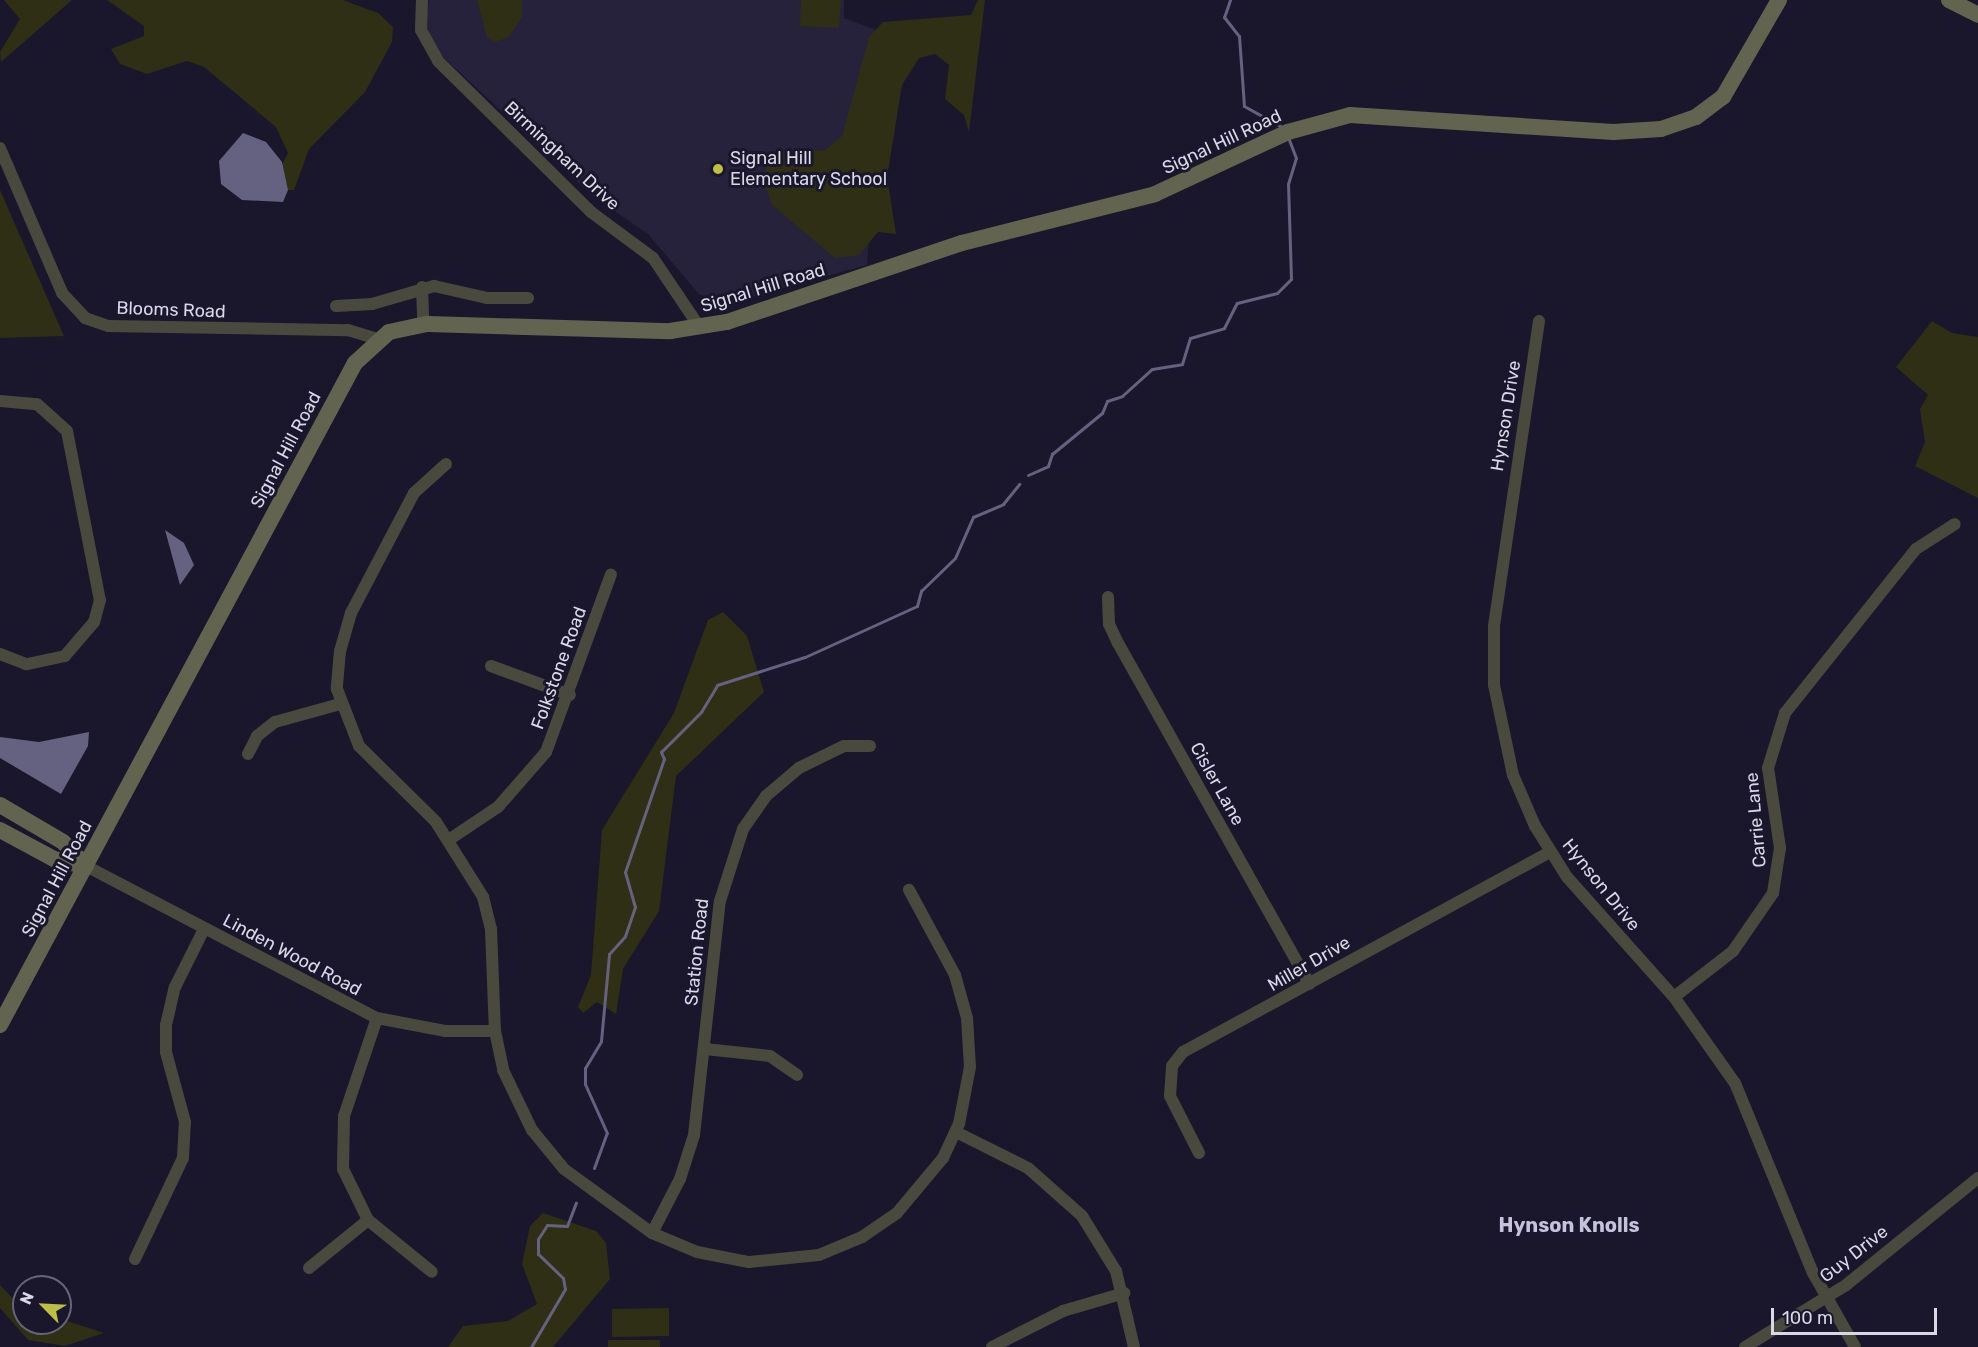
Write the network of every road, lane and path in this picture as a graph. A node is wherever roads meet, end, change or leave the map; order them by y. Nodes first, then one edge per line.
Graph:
1 (422, 0) edge
2 (1779, 0) edge
3 (1949, 0) edge
4 (1978, 15) edge
5 (0, 148) edge
6 (422, 287) junction
7 (528, 298) dead end
8 (336, 306) dead end
9 (1539, 321) dead end
10 (423, 325) junction
11 (700, 328) junction
12 (377, 339) junction
13 (0, 401) edge
14 (446, 464) dead end
15 (1955, 524) dead end
16 (611, 574) dead end
17 (1108, 597) dead end
18 (0, 654) edge
19 (491, 666) dead end
20 (570, 695) junction
21 (340, 704) junction
22 (870, 746) dead end
23 (248, 754) dead end
24 (0, 805) edge
25 (0, 830) edge
26 (450, 839) junction
27 (1550, 852) junction
28 (86, 866) junction
29 (909, 890) dead end
30 (204, 929) junction
31 (1309, 984) junction
32 (1674, 997) junction
33 (377, 1018) junction
34 (0, 1024) edge
35 (495, 1031) junction
36 (705, 1049) junction
37 (797, 1075) dead end
38 (956, 1132) junction
39 (1199, 1153) dead end
40 (1978, 1179) edge
41 (368, 1220) junction
42 (652, 1233) junction
43 (135, 1258) dead end
44 (309, 1268) dead end
45 (432, 1272) dead end
46 (1124, 1293) junction
47 (1826, 1300) junction
48 (992, 1347) edge
49 (1134, 1347) edge
50 (1745, 1347) edge
51 (1855, 1347) edge

1 - 11 street, Birmingham Drive
2 - 11 main road, Signal Hill Road
3 - 4 main road
5 - 12 street, Blooms Road
6 - 7 street
6 - 8 street
6 - 10 street
9 - 27 street, Hynson Drive
10 - 11 main road, Signal Hill Road
10 - 12 main road, Signal Hill Road
12 - 28 main road, Signal Hill Road
13 - 18 street
14 - 21 street
15 - 32 street, Carrie Lane
16 - 20 street, Folkstone Road
17 - 31 street, Cisler Lane
19 - 20 street
20 - 26 street, Folkstone Road
21 - 23 street
21 - 26 street
22 - 36 street, Station Road
24 - 28 main road
25 - 28 main road
26 - 35 street
27 - 31 street, Miller Drive
27 - 32 street, Hynson Drive
28 - 30 street, Linden Wood Road
28 - 34 main road, Signal Hill Road
29 - 38 street
30 - 33 street, Linden Wood Road
30 - 43 street
31 - 39 street, Miller Drive
32 - 47 street, Hynson Drive
33 - 35 street, Linden Wood Road
33 - 41 street
35 - 42 street
36 - 37 street
36 - 42 street, Station Road
38 - 42 street
38 - 46 street
40 - 47 street, Guy Drive
41 - 44 street
41 - 45 street
46 - 48 street
46 - 49 street
47 - 50 street, Guy Drive
47 - 51 street, Hynson Drive

